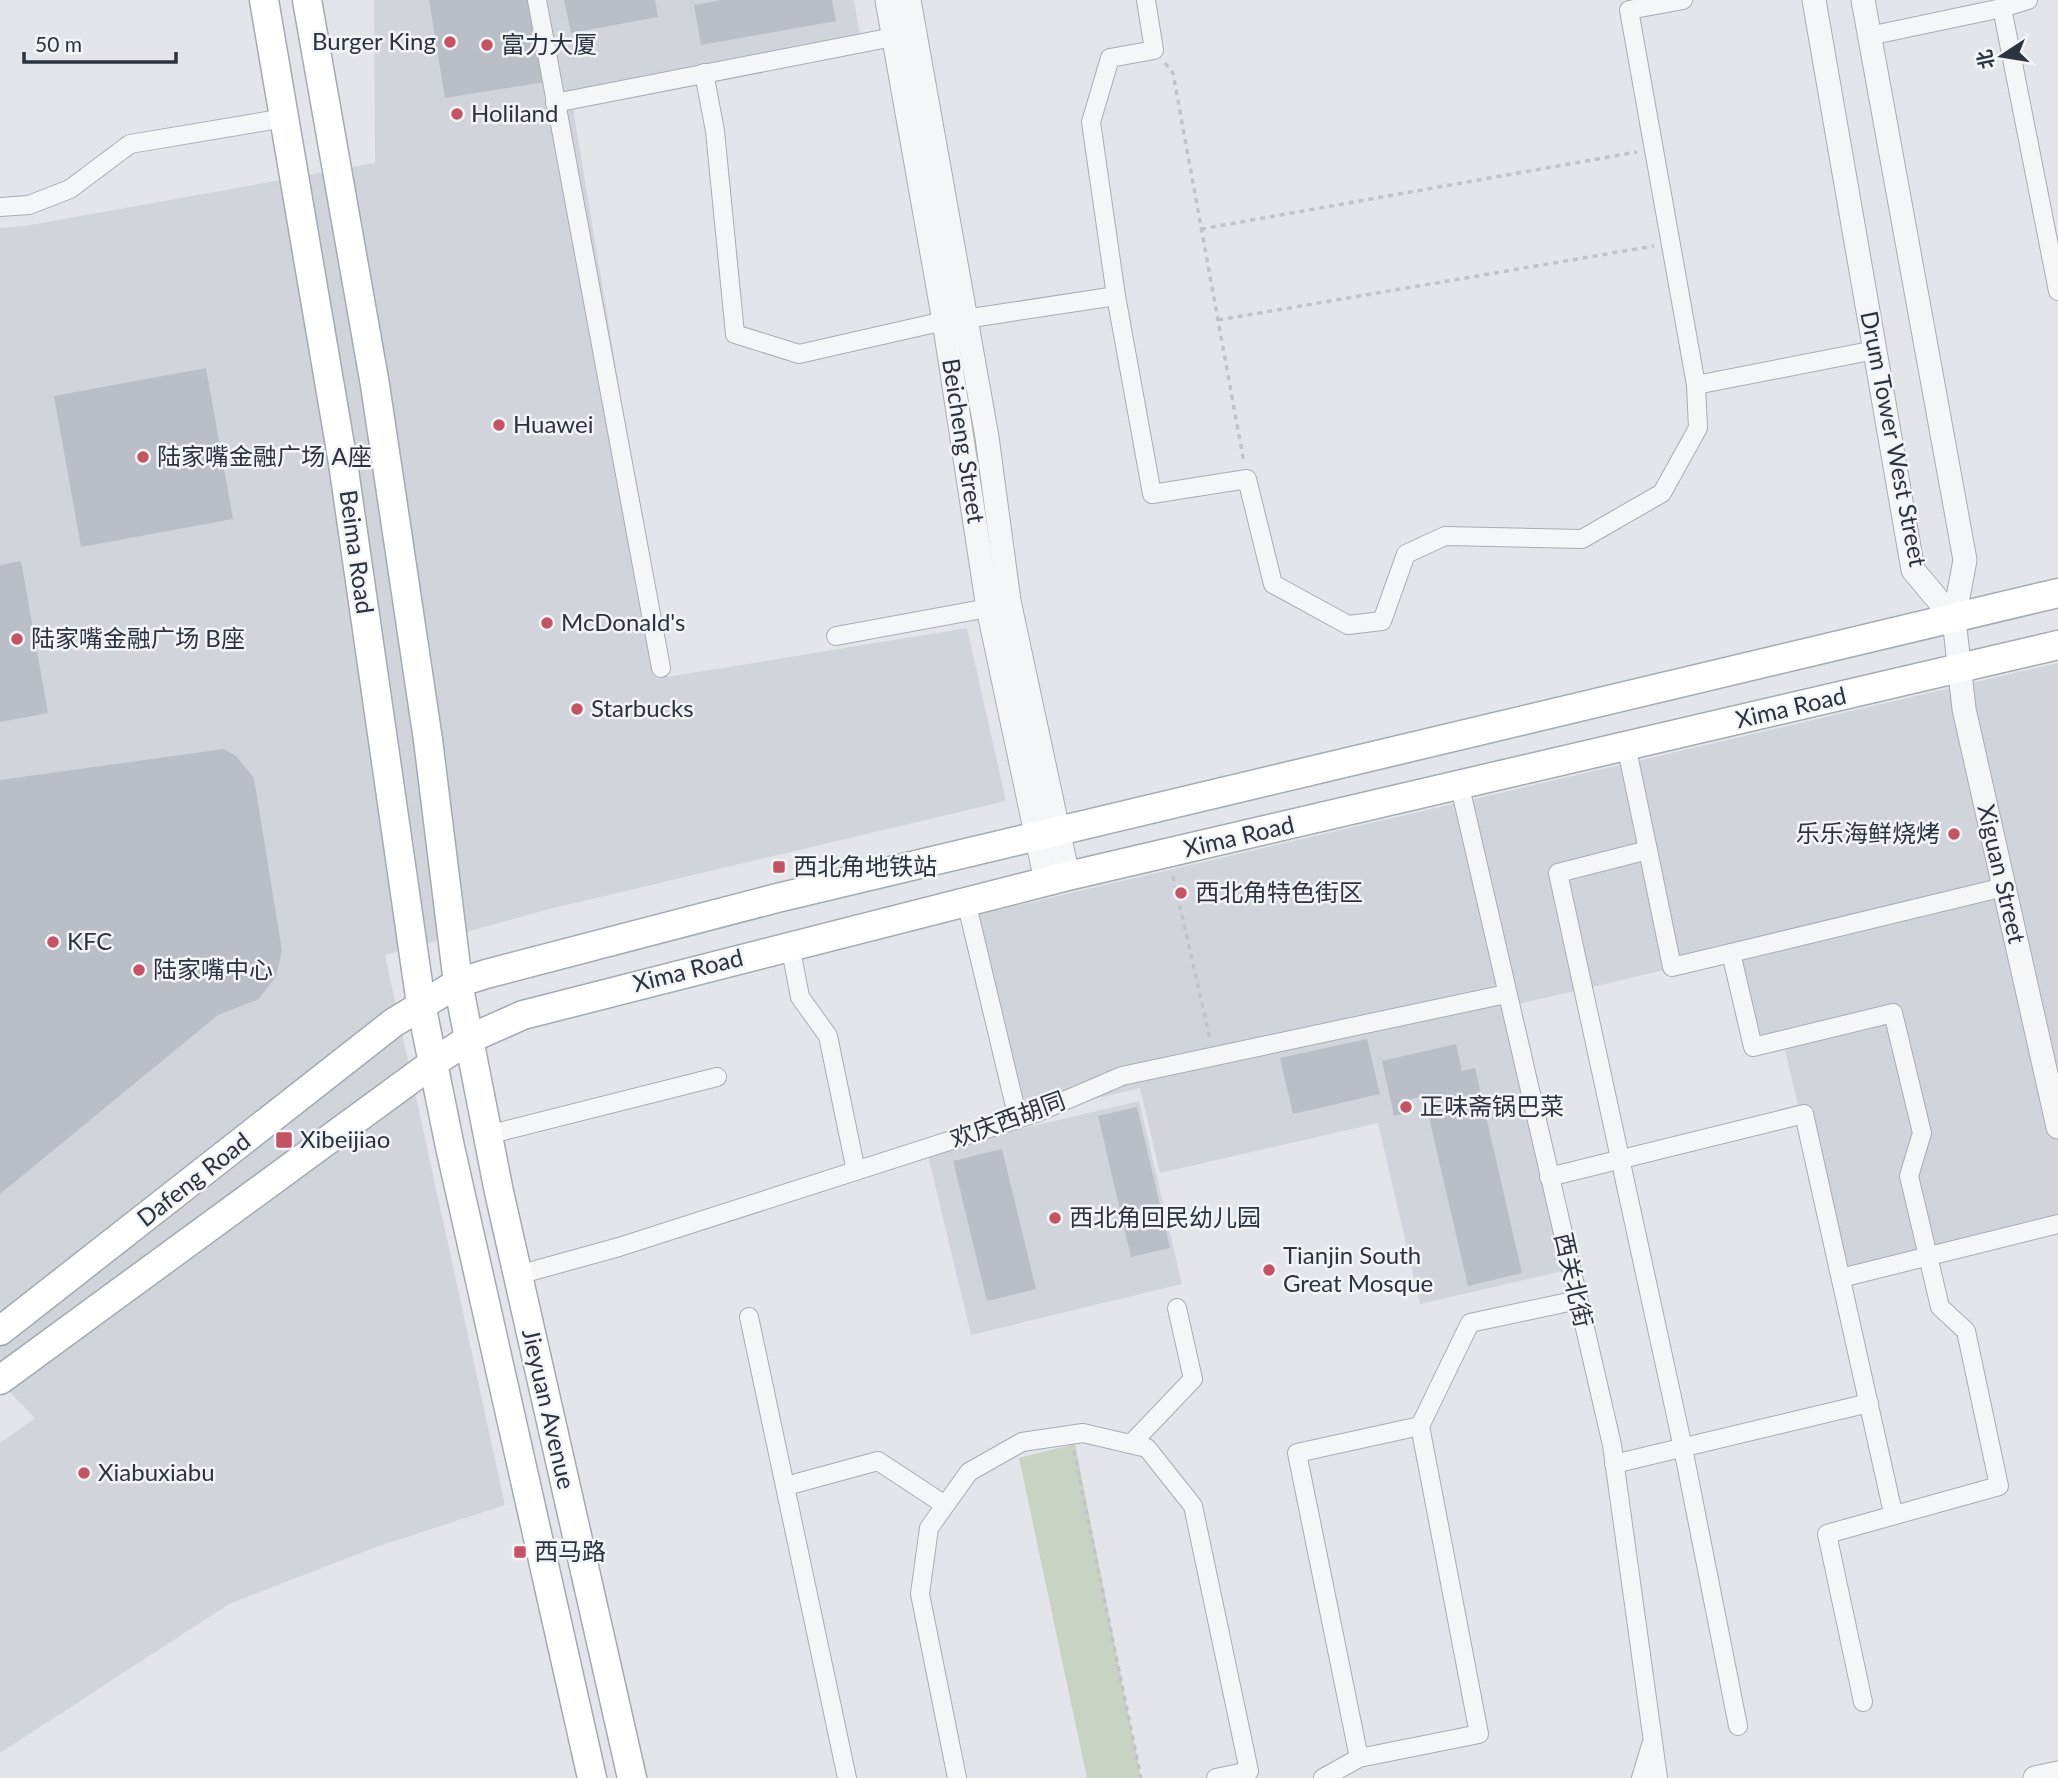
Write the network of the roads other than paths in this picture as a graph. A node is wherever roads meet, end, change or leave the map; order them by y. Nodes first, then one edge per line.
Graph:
1 (264, 0) edge
2 (307, 0) edge
3 (537, 0) edge
4 (887, 0) edge
5 (909, 0) edge
6 (1146, 0) edge
7 (1683, 0) edge
8 (1814, 0) edge
9 (1863, 0) edge
10 (2028, 0) edge
11 (1626, 5) edge
12 (2002, 9) junction
13 (1869, 36) junction
14 (893, 37) junction
15 (704, 73) junction
16 (555, 103) junction
17 (285, 118) junction
18 (0, 206) edge
19 (2058, 291) edge
20 (1116, 296) junction
21 (954, 320) junction
22 (1875, 349) junction
23 (1696, 385) junction
24 (2058, 593) edge
25 (989, 608) junction
26 (1954, 619) junction
27 (836, 636) dead end
28 (2058, 645) edge
29 (661, 668) dead end
30 (1960, 670) junction
31 (1626, 745) junction
32 (1460, 787) junction
33 (1047, 835) junction
34 (1648, 850) junction
35 (1057, 878) junction
36 (2004, 887) junction
37 (966, 901) junction
38 (790, 945) junction
39 (1731, 953) junction
40 (458, 983) junction
41 (1506, 994) junction
42 (421, 1003) junction
43 (469, 1039) junction
44 (433, 1063) junction
45 (717, 1077) dead end
46 (1018, 1119) junction
47 (2058, 1127) edge
48 (487, 1136) junction
49 (1621, 1159) junction
50 (856, 1171) junction
51 (1549, 1177) junction
52 (2058, 1224) edge
53 (1928, 1257) junction
54 (518, 1275) junction
55 (1841, 1278) junction
56 (1578, 1300) junction
57 (1177, 1307) dead end
58 (749, 1317) dead end
59 (0, 1331) edge
60 (0, 1380) edge
61 (1868, 1403) junction
62 (1420, 1426) junction
63 (1131, 1444) junction
64 (1682, 1448) junction
65 (1614, 1464) junction
66 (786, 1486) junction
67 (945, 1505) junction
68 (1893, 1513) junction
69 (1863, 1702) dead end
70 (1738, 1726) dead end
71 (1652, 1741) junction
72 (1359, 1758) junction
73 (2058, 1773) edge
74 (592, 1778) edge
75 (632, 1778) edge
76 (847, 1778) edge
77 (957, 1778) edge
78 (1216, 1778) edge
79 (1323, 1778) edge
80 (1641, 1778) edge
81 (1658, 1778) edge
82 (2035, 1778) edge

1 - 17 main road, Beima Road
2 - 40 main road, Beima Road
3 - 16 street
4 - 14 street, Beicheng Street
5 - 21 street, Beicheng Street
6 - 20 street
7 - 11 street
8 - 22 street, Drum Tower West Street
9 - 13 street, Drum Tower West Street
10 - 12 street
11 - 23 street
12 - 13 street
12 - 19 street
13 - 26 street, Drum Tower West Street
14 - 15 street
14 - 21 street, Beicheng Street
15 - 16 street
15 - 21 street
16 - 29 street
17 - 18 street
17 - 42 main road, Beima Road
20 - 21 street
20 - 23 street
21 - 25 street, Beicheng Street
21 - 33 street, Beicheng Street
22 - 23 street
22 - 26 street, Drum Tower West Street
24 - 26 main road, Xima Road
25 - 27 street
25 - 33 street, Beicheng Street
26 - 30 street, Xiguan Street
26 - 33 main road, Xima Road
28 - 30 main road, Xima Road
30 - 31 main road, Xima Road
30 - 36 street, Xiguan Street
31 - 32 main road, Xima Road
31 - 34 street
32 - 35 main road, Xima Road
32 - 41 street, 西关北街
33 - 35 street, Beicheng Street
33 - 40 main road, Xima Road
34 - 39 street
34 - 49 street
35 - 37 main road, Xima Road
36 - 39 street
36 - 47 street, Xiguan Street
37 - 38 main road, Xima Road
37 - 46 street
38 - 43 main road, Xima Road
38 - 50 street
39 - 53 street
40 - 42 main road, Dafeng Road
40 - 43 main road, Beima Road
41 - 46 street, 欢庆西胡同
41 - 51 street, 西关北街
42 - 44 main road, Beima Road
42 - 59 main road, Dafeng Road
43 - 44 main road, Xima Road
43 - 48 main road, Jieyuan Avenue
44 - 60 main road, Dafeng Road
44 - 74 main road, Jieyuan Avenue
45 - 48 street
46 - 50 street, 欢庆西胡同
48 - 54 main road, Jieyuan Avenue
49 - 51 street
49 - 55 street
49 - 64 street
50 - 54 street, 欢庆西胡同
51 - 56 street, 西关北街
52 - 53 street
53 - 55 street
53 - 68 street
54 - 75 main road, Jieyuan Avenue
55 - 61 street
56 - 62 street
56 - 65 street, 西关北街
57 - 63 street
58 - 66 street
61 - 64 street
61 - 68 street
62 - 72 street
62 - 72 street
63 - 67 street
63 - 78 street
64 - 65 street
64 - 70 street
65 - 71 street, 西关北街
66 - 67 street
66 - 76 street
67 - 77 street
68 - 69 street
71 - 80 street
71 - 81 street, 西关北街
72 - 79 street
73 - 82 street

